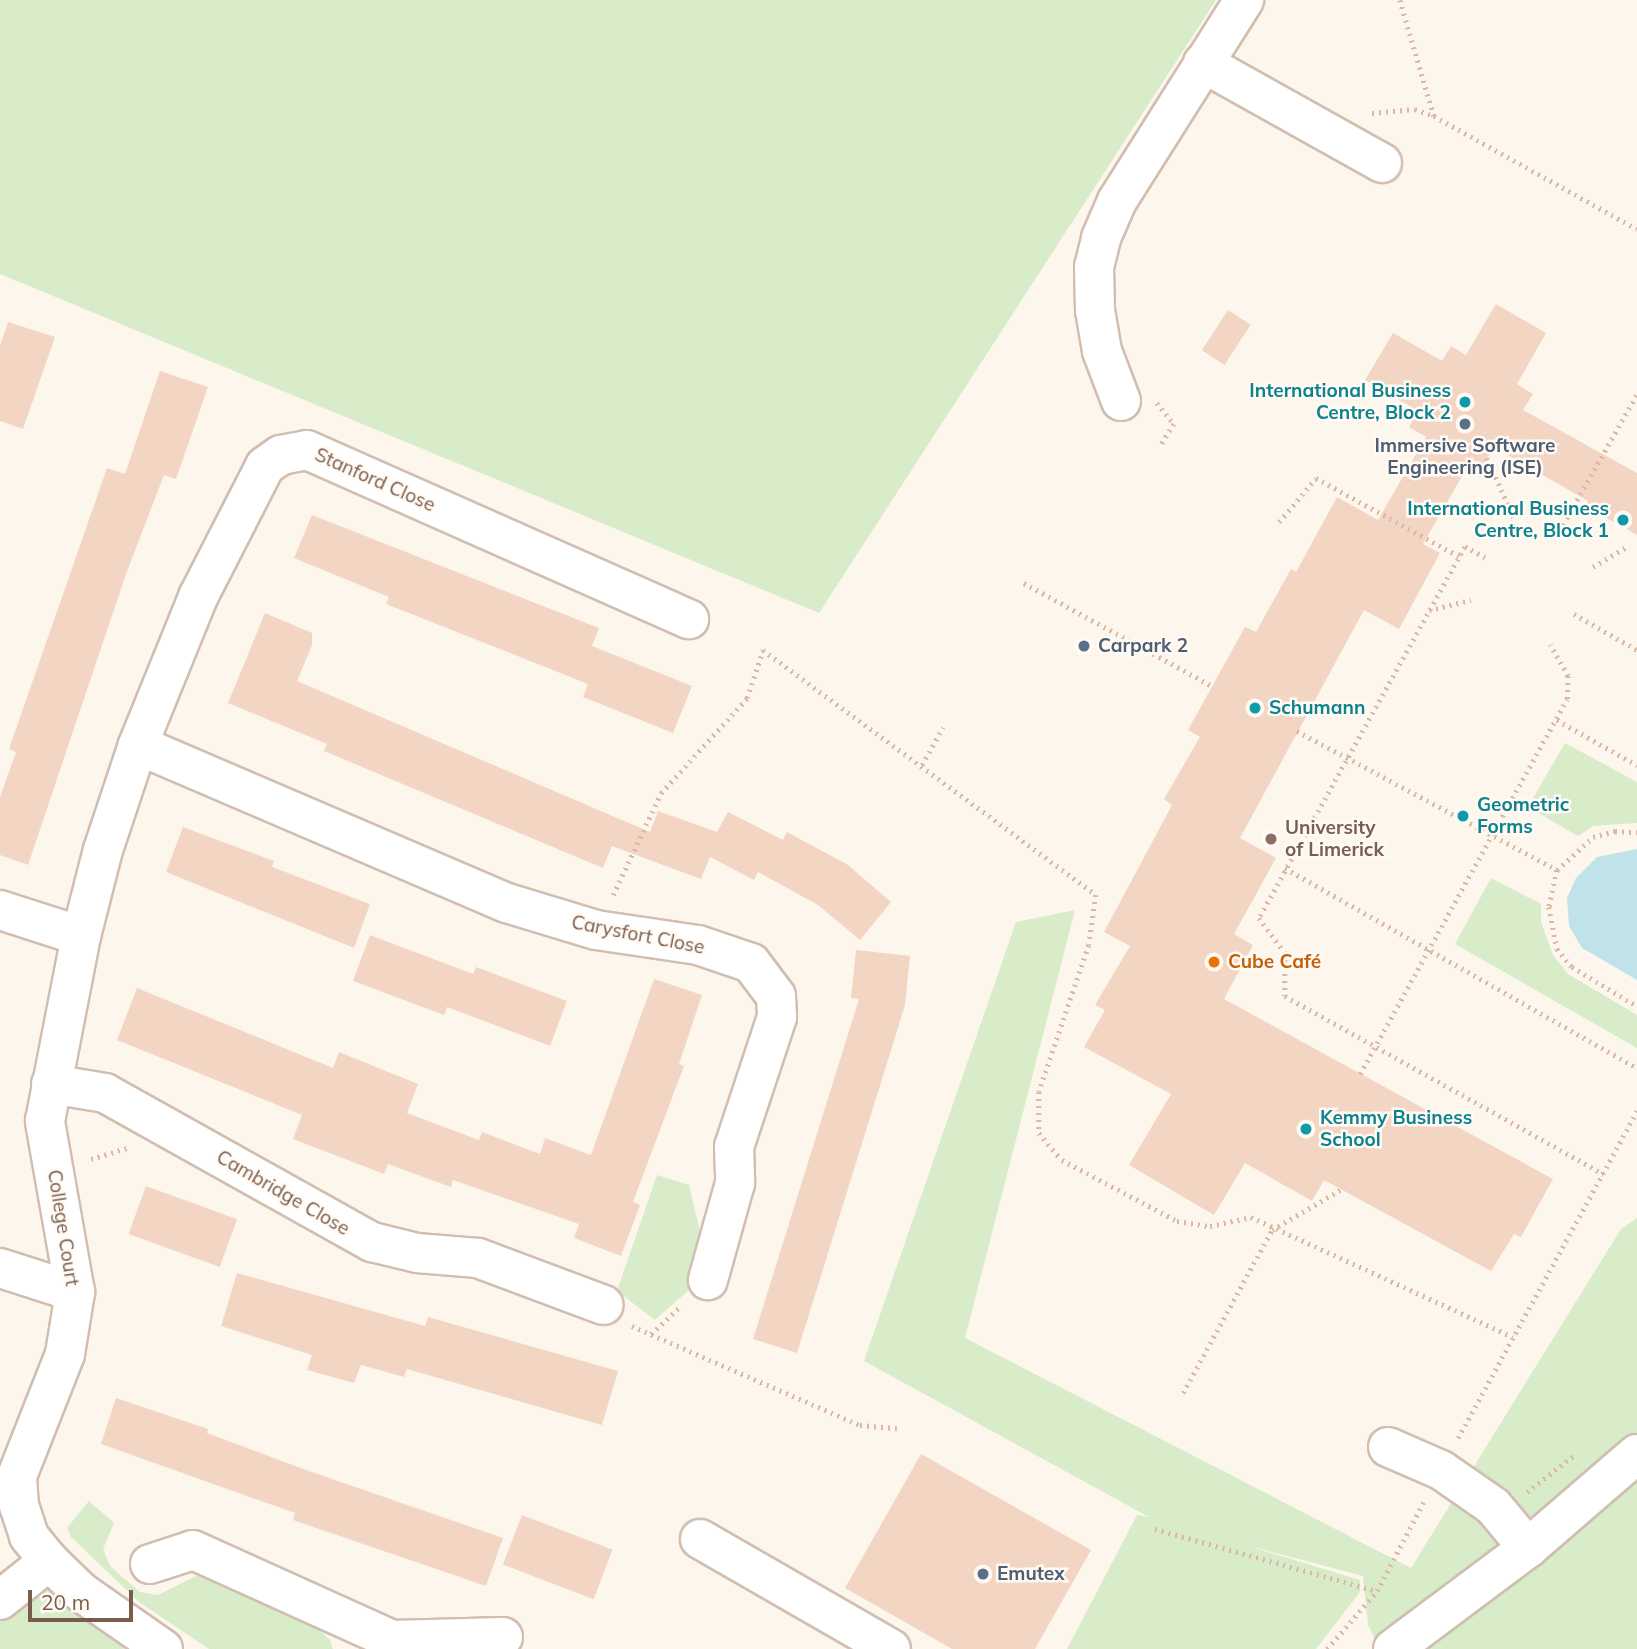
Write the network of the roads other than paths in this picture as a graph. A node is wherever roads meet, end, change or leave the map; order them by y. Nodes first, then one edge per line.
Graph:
1 (1244, 0) edge
2 (1203, 63) junction
3 (1382, 163) dead end
4 (1136, 397) road end
5 (689, 619) dead end
6 (138, 745) junction
7 (0, 909) edge
8 (80, 936) junction
9 (51, 1084) junction
10 (0, 1268) edge
11 (708, 1280) dead end
12 (75, 1292) junction
13 (604, 1305) dead end
14 (1388, 1447) dead end
15 (1637, 1454) edge
16 (699, 1539) dead end
17 (1528, 1548) junction
18 (48, 1561) junction
19 (150, 1564) dead end
20 (0, 1600) edge
21 (503, 1637) dead end
22 (388, 1645) edge
23 (163, 1649) edge
24 (891, 1649) edge
25 (1393, 1649) edge

1 - 2 street
2 - 3 street
2 - 4 street
5 - 6 street, Stanford Close
6 - 8 street, College Court
6 - 11 street, Carysfort Close
7 - 8 street
8 - 9 street, College Court
9 - 12 street, College Court
9 - 13 street, Cambridge Close
10 - 12 street
12 - 18 street, College Court
14 - 17 street
15 - 17 street
16 - 24 street
17 - 25 street
18 - 20 street
18 - 23 street, College Court
19 - 22 street
21 - 22 street

